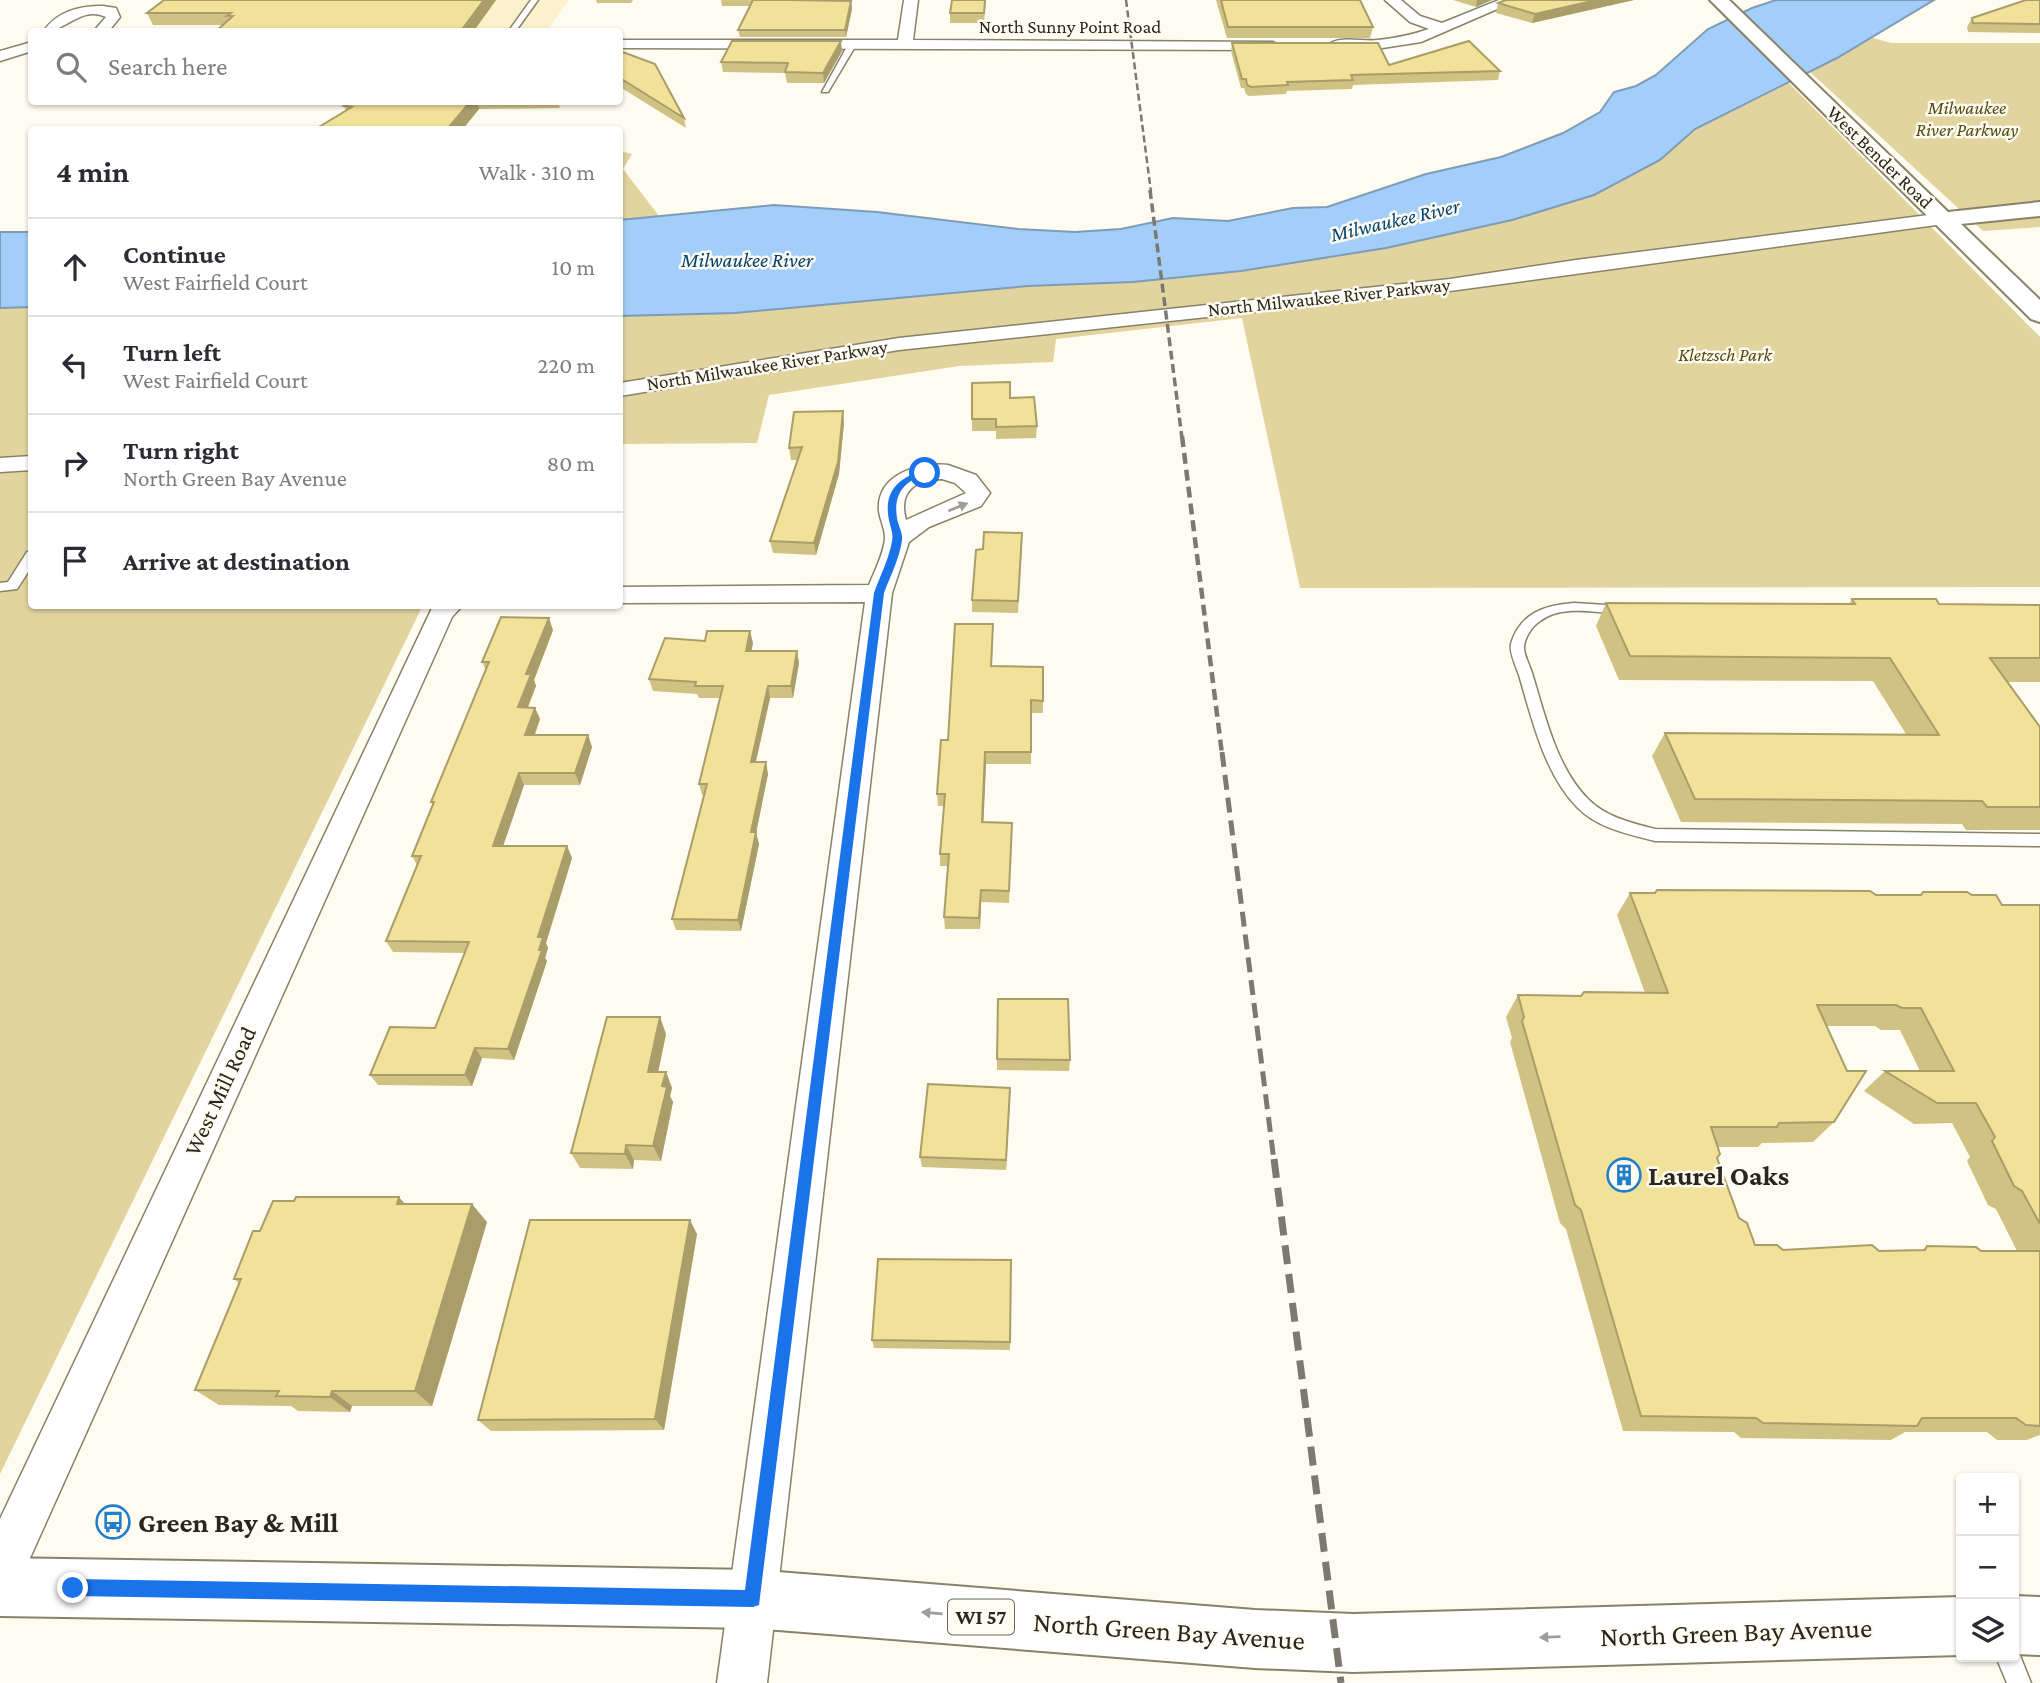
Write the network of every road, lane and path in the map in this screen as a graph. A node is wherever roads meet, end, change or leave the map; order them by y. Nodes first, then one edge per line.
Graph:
1 (535, 0) edge
2 (911, 0) edge
3 (1392, 0) edge
4 (1511, 0) edge
5 (102, 4) edge
6 (1725, 6) edge
7 (53, 28) edge
8 (103, 28) edge
9 (514, 28) edge
10 (1444, 29) junction
11 (623, 44) edge
12 (852, 45) junction
13 (905, 45) junction
14 (1290, 46) edge
15 (1314, 46) edge
16 (28, 47) edge
17 (0, 56) edge
18 (825, 90) edge
19 (2040, 209) edge
20 (1944, 219) junction
21 (2040, 314) edge
22 (623, 390) edge
23 (28, 464) edge
24 (0, 466) edge
25 (898, 538) dead end
26 (28, 561) edge
27 (0, 587) edge
28 (879, 593) junction
29 (623, 595) edge
30 (445, 609) edge
31 (1638, 611) edge
32 (2040, 840) edge
33 (0, 1570) edge
34 (0, 1587) edge
35 (753, 1599) junction
36 (2019, 1625) edge
37 (1956, 1626) edge
38 (2040, 1626) edge
39 (2010, 1662) edge
40 (742, 1683) edge
41 (2019, 1683) edge

1 - 9 lane
2 - 13 street
3 - 10 street
4 - 10 street
5 - 7 street
5 - 8 street
6 - 20 street, West Bender Road
10 - 15 street
11 - 12 street, North Sunny Point Road
12 - 13 street, North Sunny Point Road
12 - 18 lane
13 - 14 street, North Sunny Point Road
16 - 17 street
19 - 20 street, North Milwaukee River Parkway
20 - 21 street, West Bender Road
20 - 22 street, North Milwaukee River Parkway
23 - 24 street
25 - 28 street
26 - 27 lane
28 - 29 street
28 - 35 street
30 - 33 street, West Mill Road
31 - 32 lane
34 - 35 street, North Green Bay Avenue / WI 57
37 -> 35 street, North Green Bay Avenue / WI 57
35 - 40 street
36 - 38 street
39 - 41 lane

